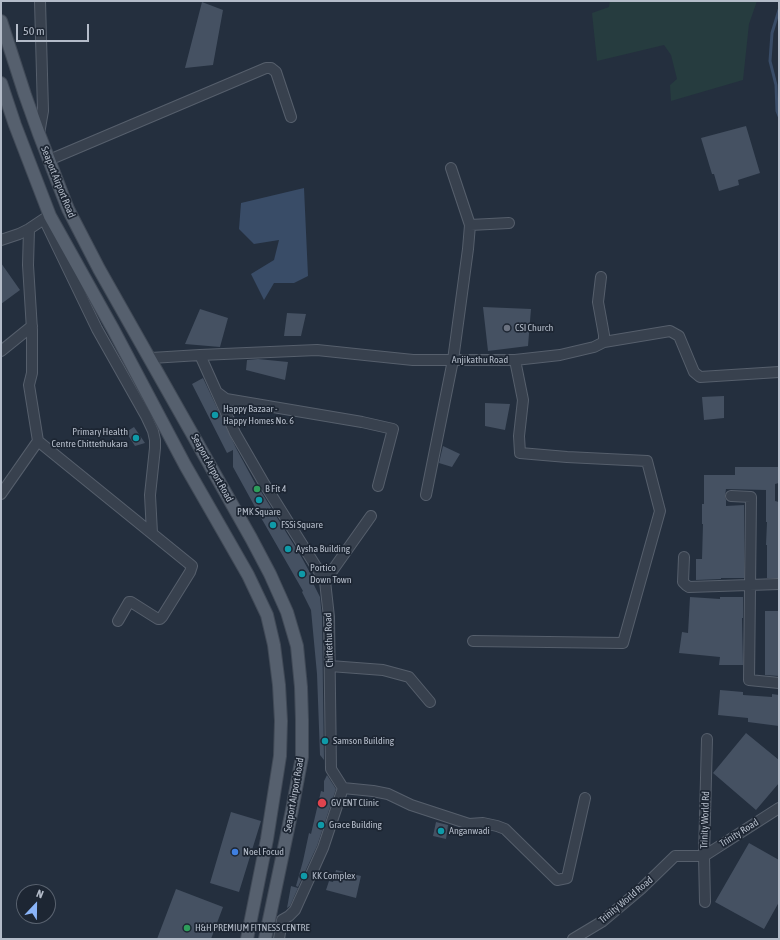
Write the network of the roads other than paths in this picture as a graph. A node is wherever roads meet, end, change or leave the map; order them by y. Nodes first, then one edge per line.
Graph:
1 (40, 1) edge
2 (1, 21) edge
3 (1, 83) edge
4 (291, 117) dead end
5 (39, 134) junction
6 (49, 160) junction
7 (451, 168) dead end
8 (47, 218) junction
9 (509, 223) dead end
10 (470, 225) junction
11 (29, 229) junction
12 (1, 240) edge
13 (601, 277) dead end
14 (32, 326) junction
15 (604, 342) junction
16 (1, 351) edge
17 (200, 354) junction
18 (150, 358) junction
19 (453, 360) junction
20 (515, 360) junction
21 (779, 372) edge
22 (218, 393) junction
23 (38, 441) junction
24 (378, 486) dead end
25 (1, 494) edge
26 (426, 494) dead end
27 (731, 496) dead end
28 (371, 516) dead end
29 (152, 533) junction
30 (684, 556) dead end
31 (325, 581) junction
32 (779, 584) edge
33 (750, 585) junction
34 (118, 621) dead end
35 (474, 641) dead end
36 (330, 666) junction
37 (779, 683) edge
38 (430, 702) dead end
39 (707, 739) dead end
40 (343, 788) junction
41 (585, 798) dead end
42 (779, 808) edge
43 (704, 856) junction
44 (705, 902) dead end
45 (253, 912) junction
46 (276, 918) junction
47 (247, 939) edge
48 (265, 939) edge
49 (279, 939) edge
50 (573, 939) edge

1 - 5 street
2 - 5 main road, Seaport Airport Road
3 - 8 main road, Seaport Airport Road
4 - 6 street
5 - 6 main road, Seaport Airport Road
6 - 18 main road, Seaport Airport Road
7 - 10 street
8 - 11 street
8 - 29 street
8 - 45 main road, Seaport Airport Road
9 - 10 street
10 - 19 street
11 - 12 street
11 - 14 street
13 - 15 street
14 - 16 street
14 - 23 street
15 - 20 street, Anjikathu Road
15 - 21 street, Anjikathu Road
17 - 18 street, Anjikathu Road
17 - 19 street, Anjikathu Road
17 - 22 street, Chittethu Road
18 - 46 main road, Seaport Airport Road
19 - 20 street, Anjikathu Road
19 - 26 street
20 - 35 street
22 - 24 street
22 - 31 street, Chittethu Road
23 - 25 street
23 - 29 street
27 - 33 street
28 - 31 street
29 - 34 street
30 - 33 street
31 - 36 street, Chittethu Road
32 - 33 street
33 - 37 street
36 - 38 street
36 - 40 street, Chittethu Road
39 - 43 street, Trinity World Rd
40 - 41 street
40 - 46 street
42 - 43 street, Trinity Road
43 - 44 street, Trinity World Rd
43 - 50 street, Trinity World Road
45 - 46 main road
45 - 47 main road, Seaport Airport Road
46 - 48 main road, Seaport Airport Road
46 - 49 street

